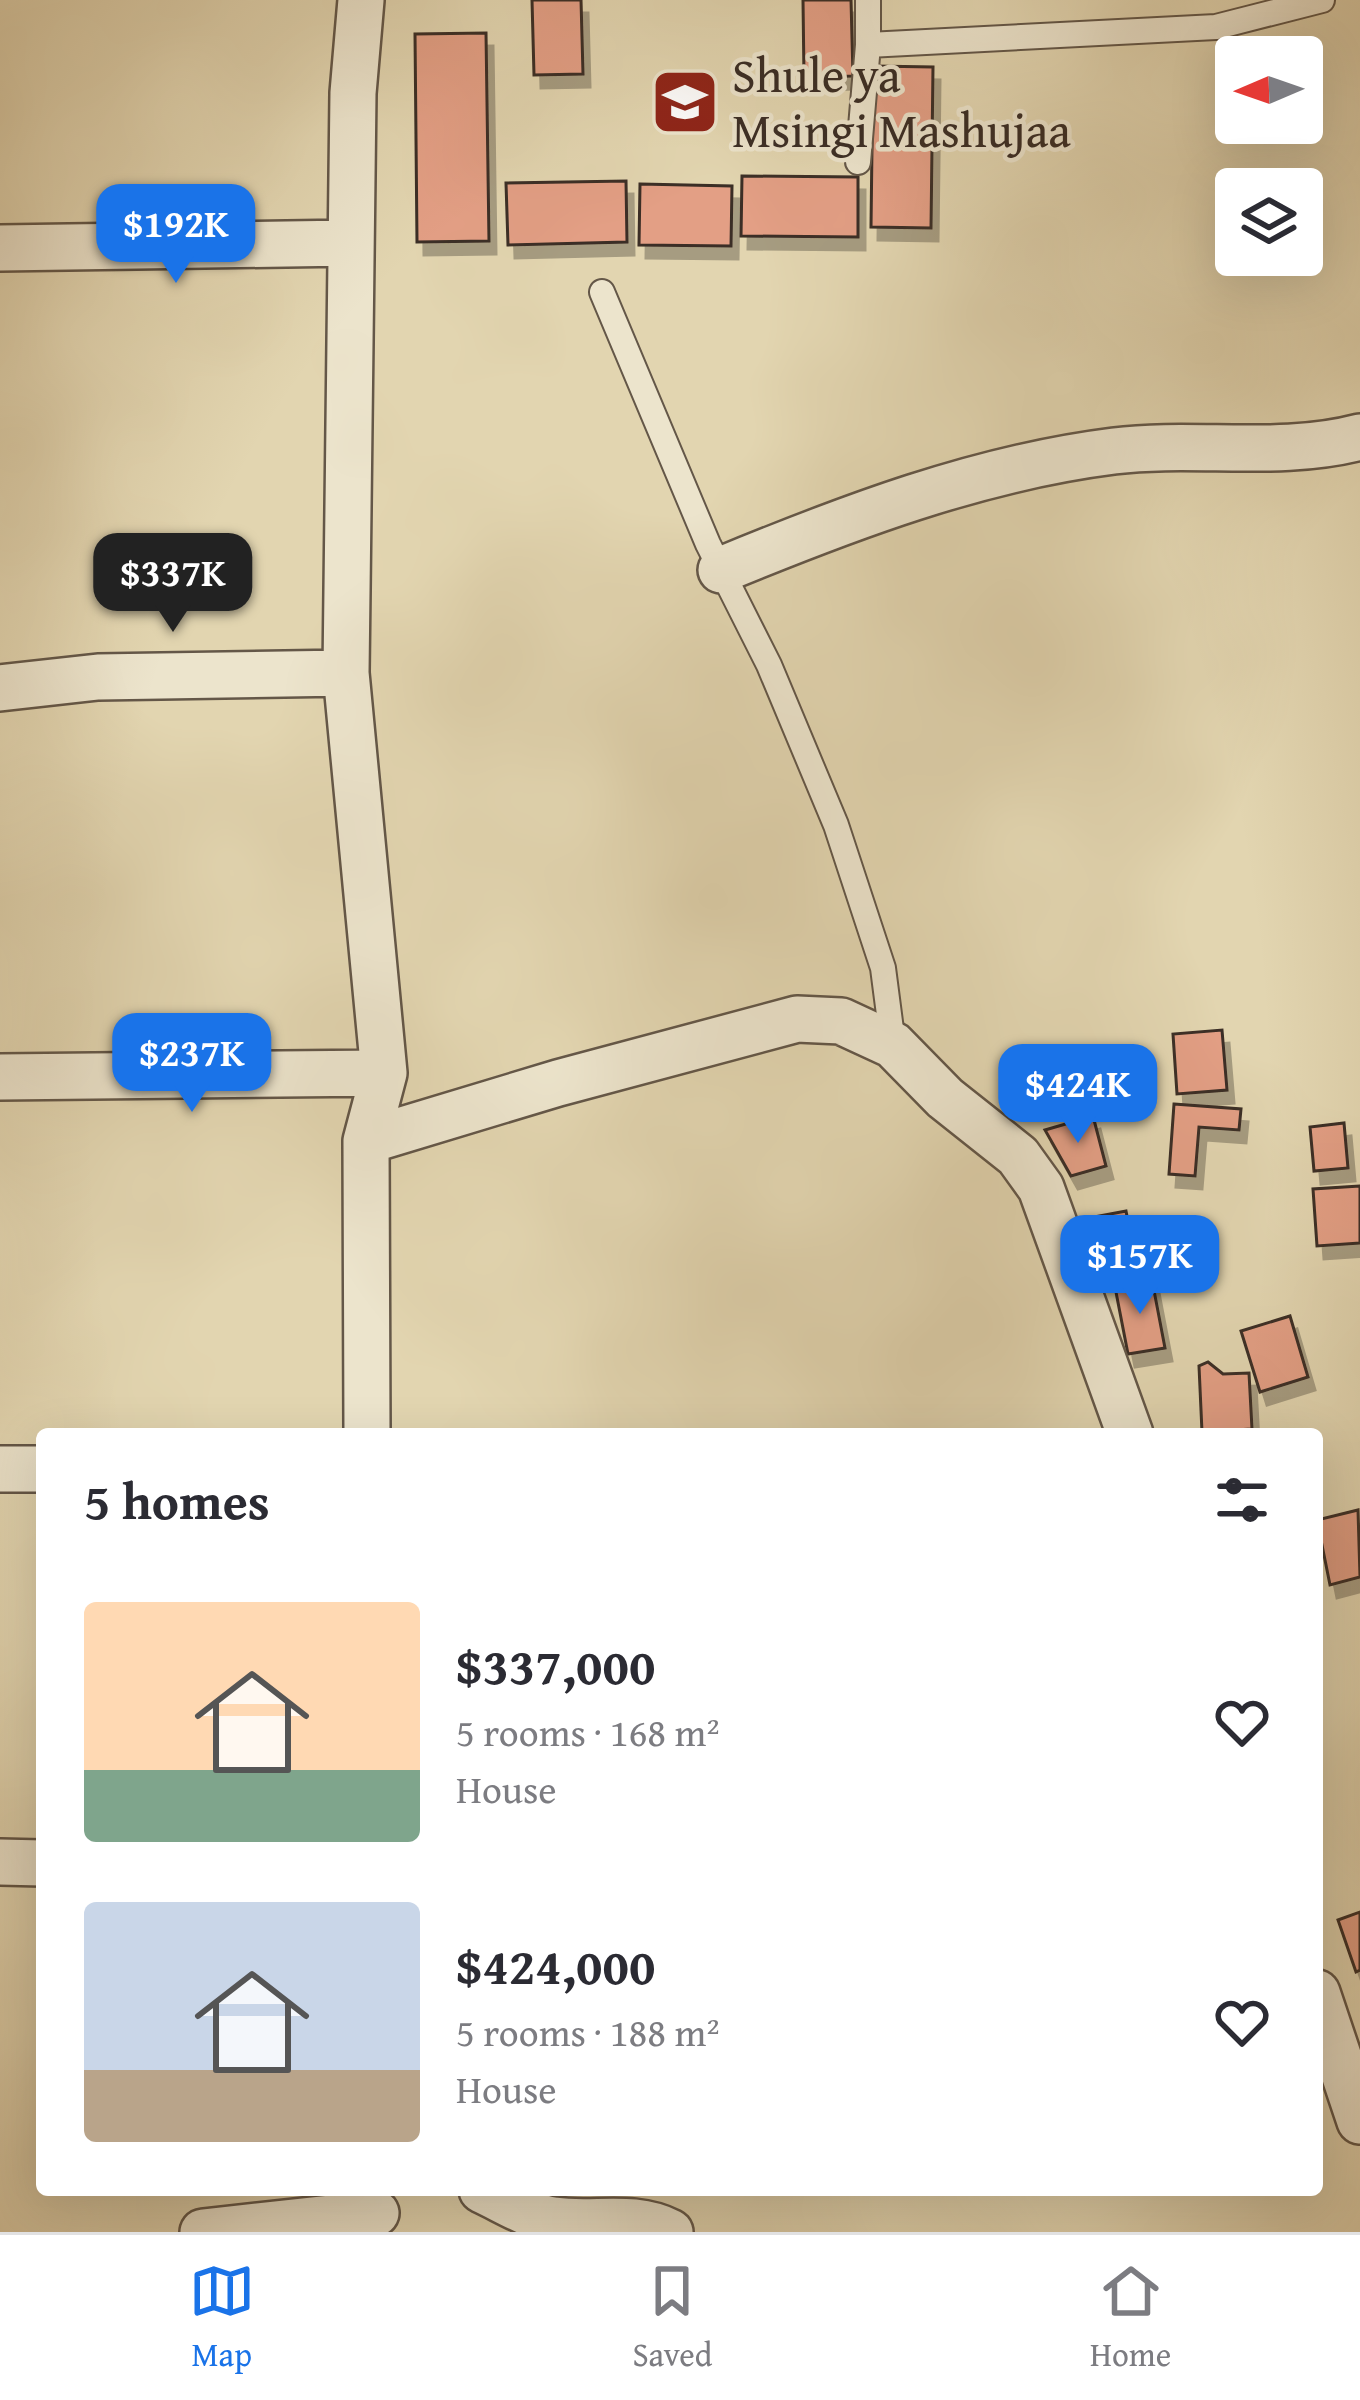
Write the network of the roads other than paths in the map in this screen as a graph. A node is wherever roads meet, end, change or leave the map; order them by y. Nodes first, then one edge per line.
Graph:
1 (361, 0) edge
2 (868, 0) edge
3 (1322, 0) edge
4 (868, 45) junction
5 (858, 161) dead end
6 (351, 243) junction
7 (0, 248) edge
8 (602, 292) dead end
9 (1360, 437) edge
10 (721, 570) junction
11 (346, 673) junction
12 (0, 688) edge
13 (893, 1045) junction
14 (384, 1073) junction
15 (0, 1076) edge
16 (366, 1141) junction
17 (367, 1428) edge
18 (1128, 1428) edge
19 (0, 1469) edge
20 (36, 1469) edge
21 (0, 1862) edge
22 (36, 1863) edge
23 (1323, 2012) edge
24 (1360, 2121) edge
25 (496, 2196) edge
26 (375, 2212) edge
27 (203, 2232) edge
28 (670, 2232) edge

1 - 6 street
2 - 4 lane
3 - 4 lane
4 - 5 lane
6 - 7 street
6 - 11 street
8 - 10 lane
9 - 10 street
10 - 13 lane
11 - 12 street
11 - 14 street
13 - 16 street
13 - 18 street
14 - 15 street
14 - 16 street
16 - 17 street
19 - 20 street
21 - 22 street
23 - 24 street
25 - 28 street
26 - 27 street

